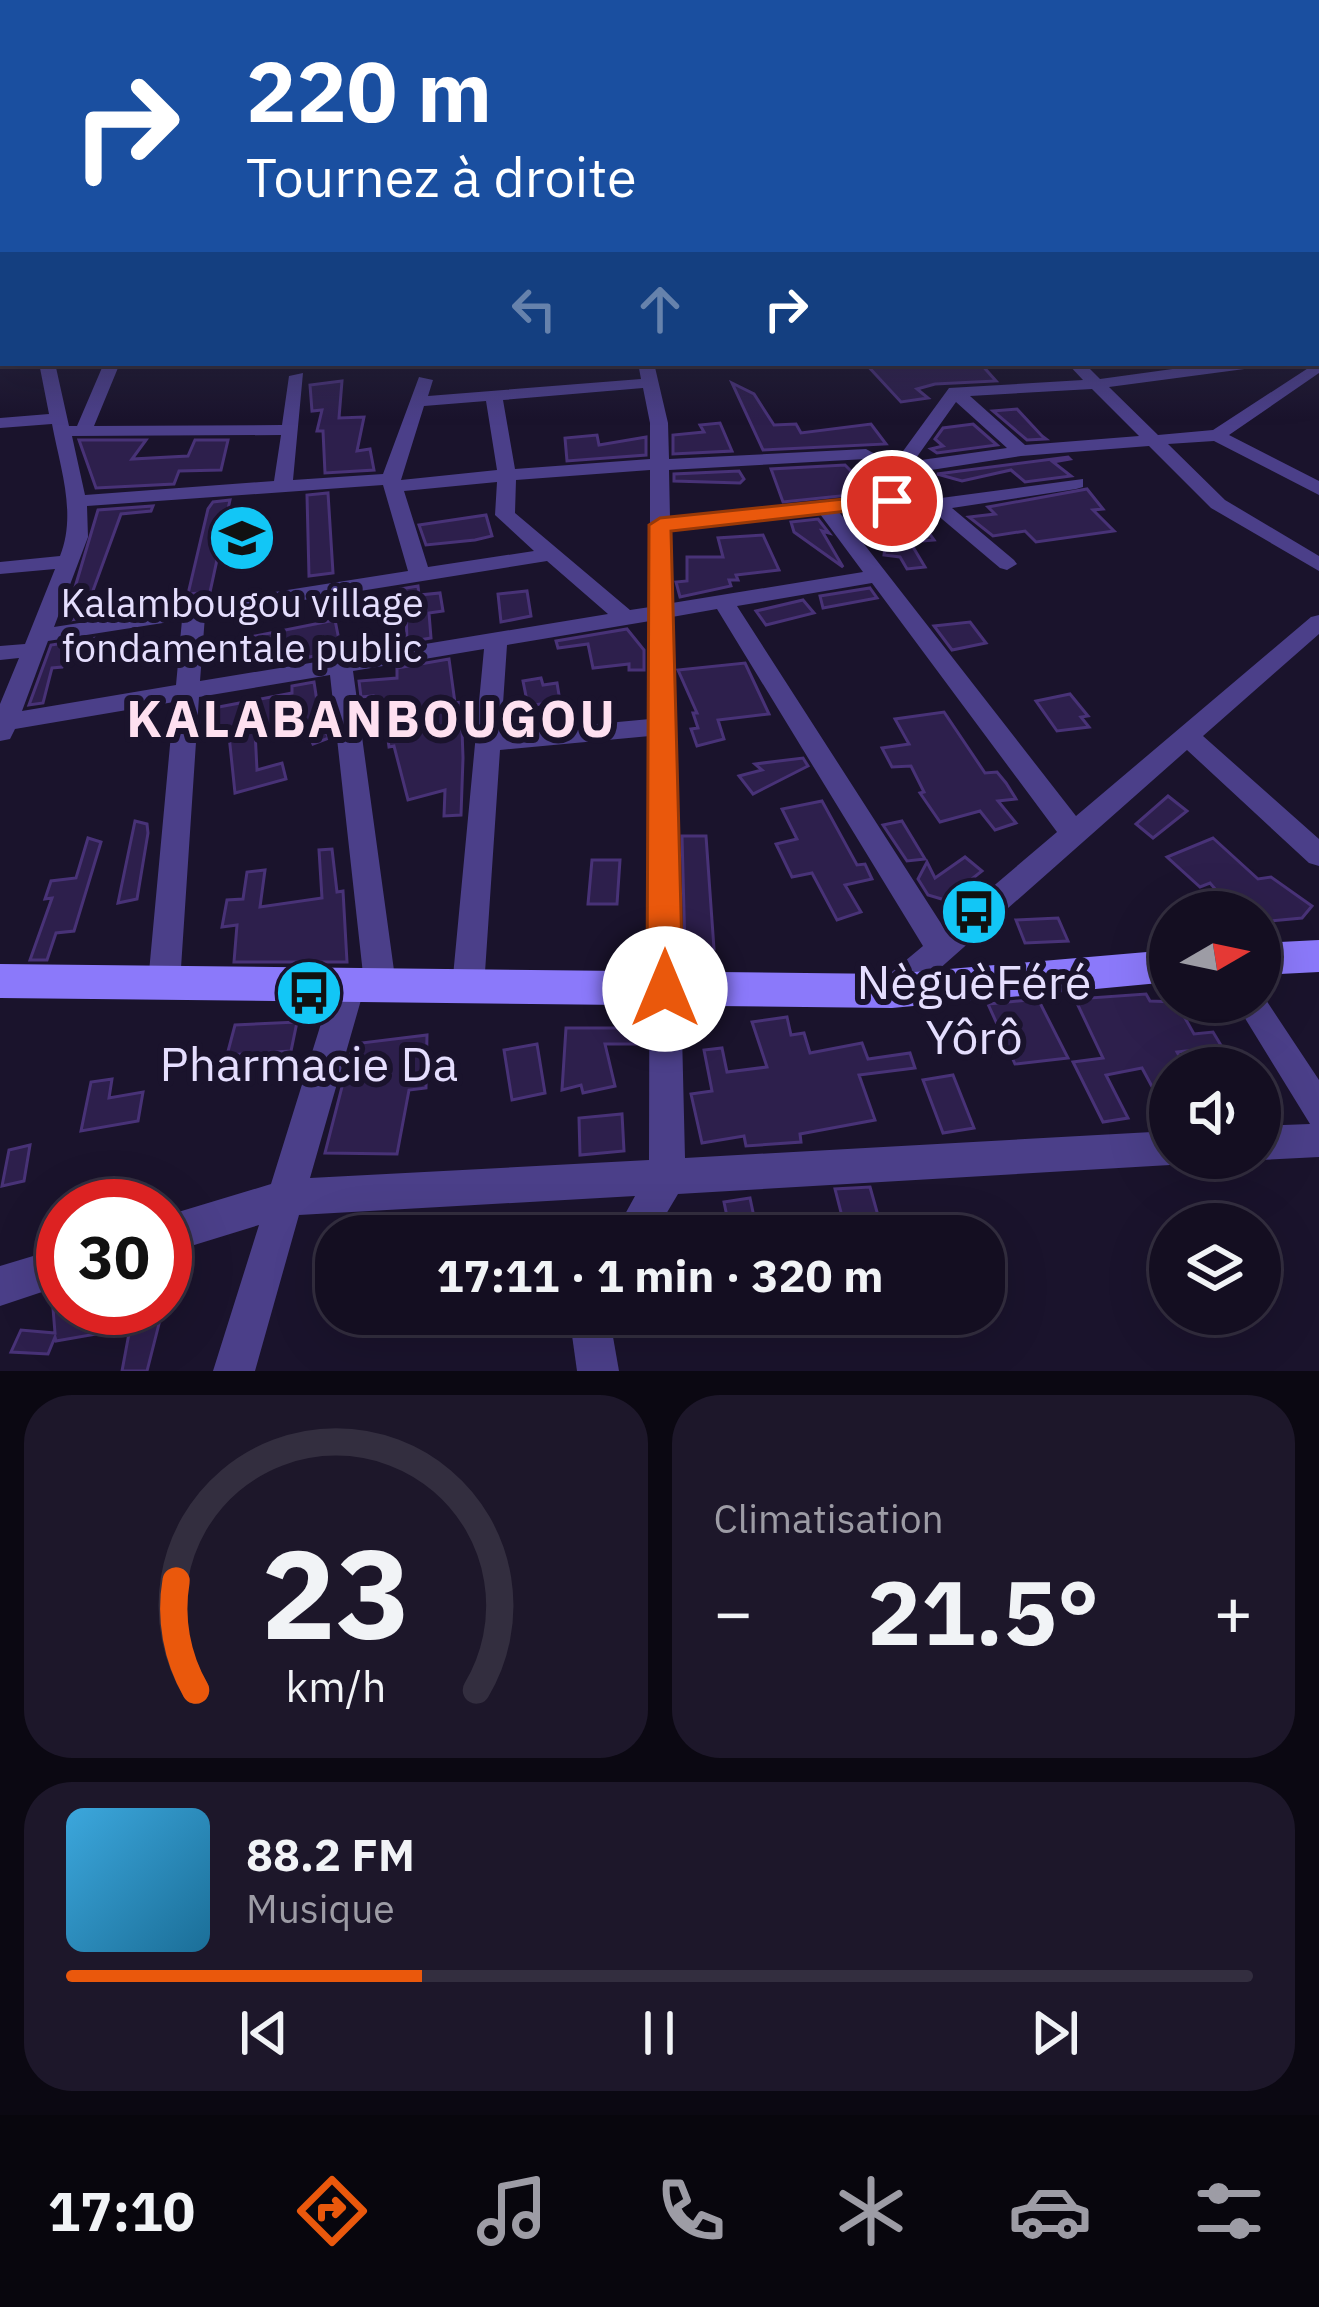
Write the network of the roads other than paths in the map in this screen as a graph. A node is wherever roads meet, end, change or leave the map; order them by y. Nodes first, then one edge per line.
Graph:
1 (48, 366) edge
2 (111, 366) edge
3 (1078, 366) edge
4 (1230, 366) edge
5 (1319, 366) edge
6 (648, 373) edge
7 (297, 376) dead end
8 (424, 380) dead end
9 (1096, 384) junction
10 (955, 392) junction
11 (494, 399) junction
12 (417, 402) junction
13 (0, 423) edge
14 (60, 424) junction
15 (290, 430) junction
16 (82, 431) junction
17 (1217, 435) junction
18 (1154, 441) junction
19 (1021, 451) junction
20 (866, 454) dead end
21 (659, 464) junction
22 (899, 469) junction
23 (507, 475) junction
24 (392, 482) junction
25 (1076, 483) dead end
26 (283, 486) junction
27 (1319, 489) edge
28 (77, 501) junction
29 (930, 501) junction
30 (826, 508) junction
31 (660, 525) junction
32 (552, 554) junction
33 (69, 561) junction
34 (1007, 564) dead end
35 (1319, 565) edge
36 (0, 568) edge
37 (420, 575) junction
38 (876, 576) junction
39 (723, 602) junction
40 (194, 611) junction
41 (661, 612) junction
42 (626, 618) junction
43 (1314, 634) edge
44 (496, 639) junction
45 (36, 643) junction
46 (0, 653) edge
47 (340, 665) junction
48 (187, 691) junction
49 (662, 726) junction
50 (3, 728) edge
51 (1187, 736) junction
52 (488, 743) junction
53 (1074, 834) junction
54 (1319, 855) edge
55 (941, 950) junction
56 (1319, 956) edge
57 (1281, 958) edge
58 (1149, 968) edge
59 (0, 981) edge
60 (164, 983) junction
61 (365, 985) junction
62 (468, 987) junction
63 (665, 989) junction
64 (892, 992) junction
65 (1264, 1023) edge
66 (1319, 1111) edge
67 (1319, 1139) edge
68 (1281, 1142) edge
69 (1149, 1149) edge
70 (667, 1177) junction
71 (285, 1198) junction
72 (644, 1215) edge
73 (192, 1227) edge
74 (36, 1275) edge
75 (0, 1286) edge
76 (593, 1335) edge
77 (234, 1371) edge
78 (598, 1371) edge

1 - 14 street
2 - 16 street
3 - 9 street
4 - 9 street
5 - 17 street
6 - 11 street
6 - 21 street
7 - 15 street
8 - 12 street
9 - 10 street
9 - 18 street
10 - 19 street
10 - 22 street
11 - 12 street
11 - 23 street
12 - 24 street
13 - 14 street
14 - 16 street
14 - 28 street
15 - 16 street
15 - 26 street
17 - 18 street
17 - 27 street
18 - 19 street
18 - 35 street
19 - 22 street
20 - 21 street
21 - 23 street
21 - 31 street
22 - 29 street
23 - 24 street
23 - 32 street
24 - 26 street
24 - 37 street
25 - 29 street
26 - 28 street
28 - 33 street
29 - 30 street
29 - 34 street
30 - 31 street
30 - 38 street
31 - 41 street
32 - 37 street
32 - 42 street
33 - 36 street
33 - 45 street
37 - 40 street
38 - 39 street
38 - 53 street
39 - 41 street
39 - 55 street
40 - 45 street
40 - 48 street
41 - 42 street
41 - 49 street
42 - 44 street
43 - 51 street
44 - 47 street
44 - 52 street
45 - 46 street
45 - 50 street
47 - 48 street
47 - 61 street
48 - 50 street
48 - 60 street
49 - 52 street
49 - 63 street
51 - 53 street
51 - 54 street
52 - 62 street
53 - 55 street
55 - 64 street
56 - 57 street
58 - 64 street
59 - 60 street
60 - 61 street
61 - 62 street
61 - 71 street
62 - 63 street
63 - 64 street
63 - 70 street
65 - 66 street
67 - 68 street
69 - 70 street
70 - 71 street
70 - 72 street
71 - 73 street
71 - 77 street
74 - 75 street
76 - 78 street

